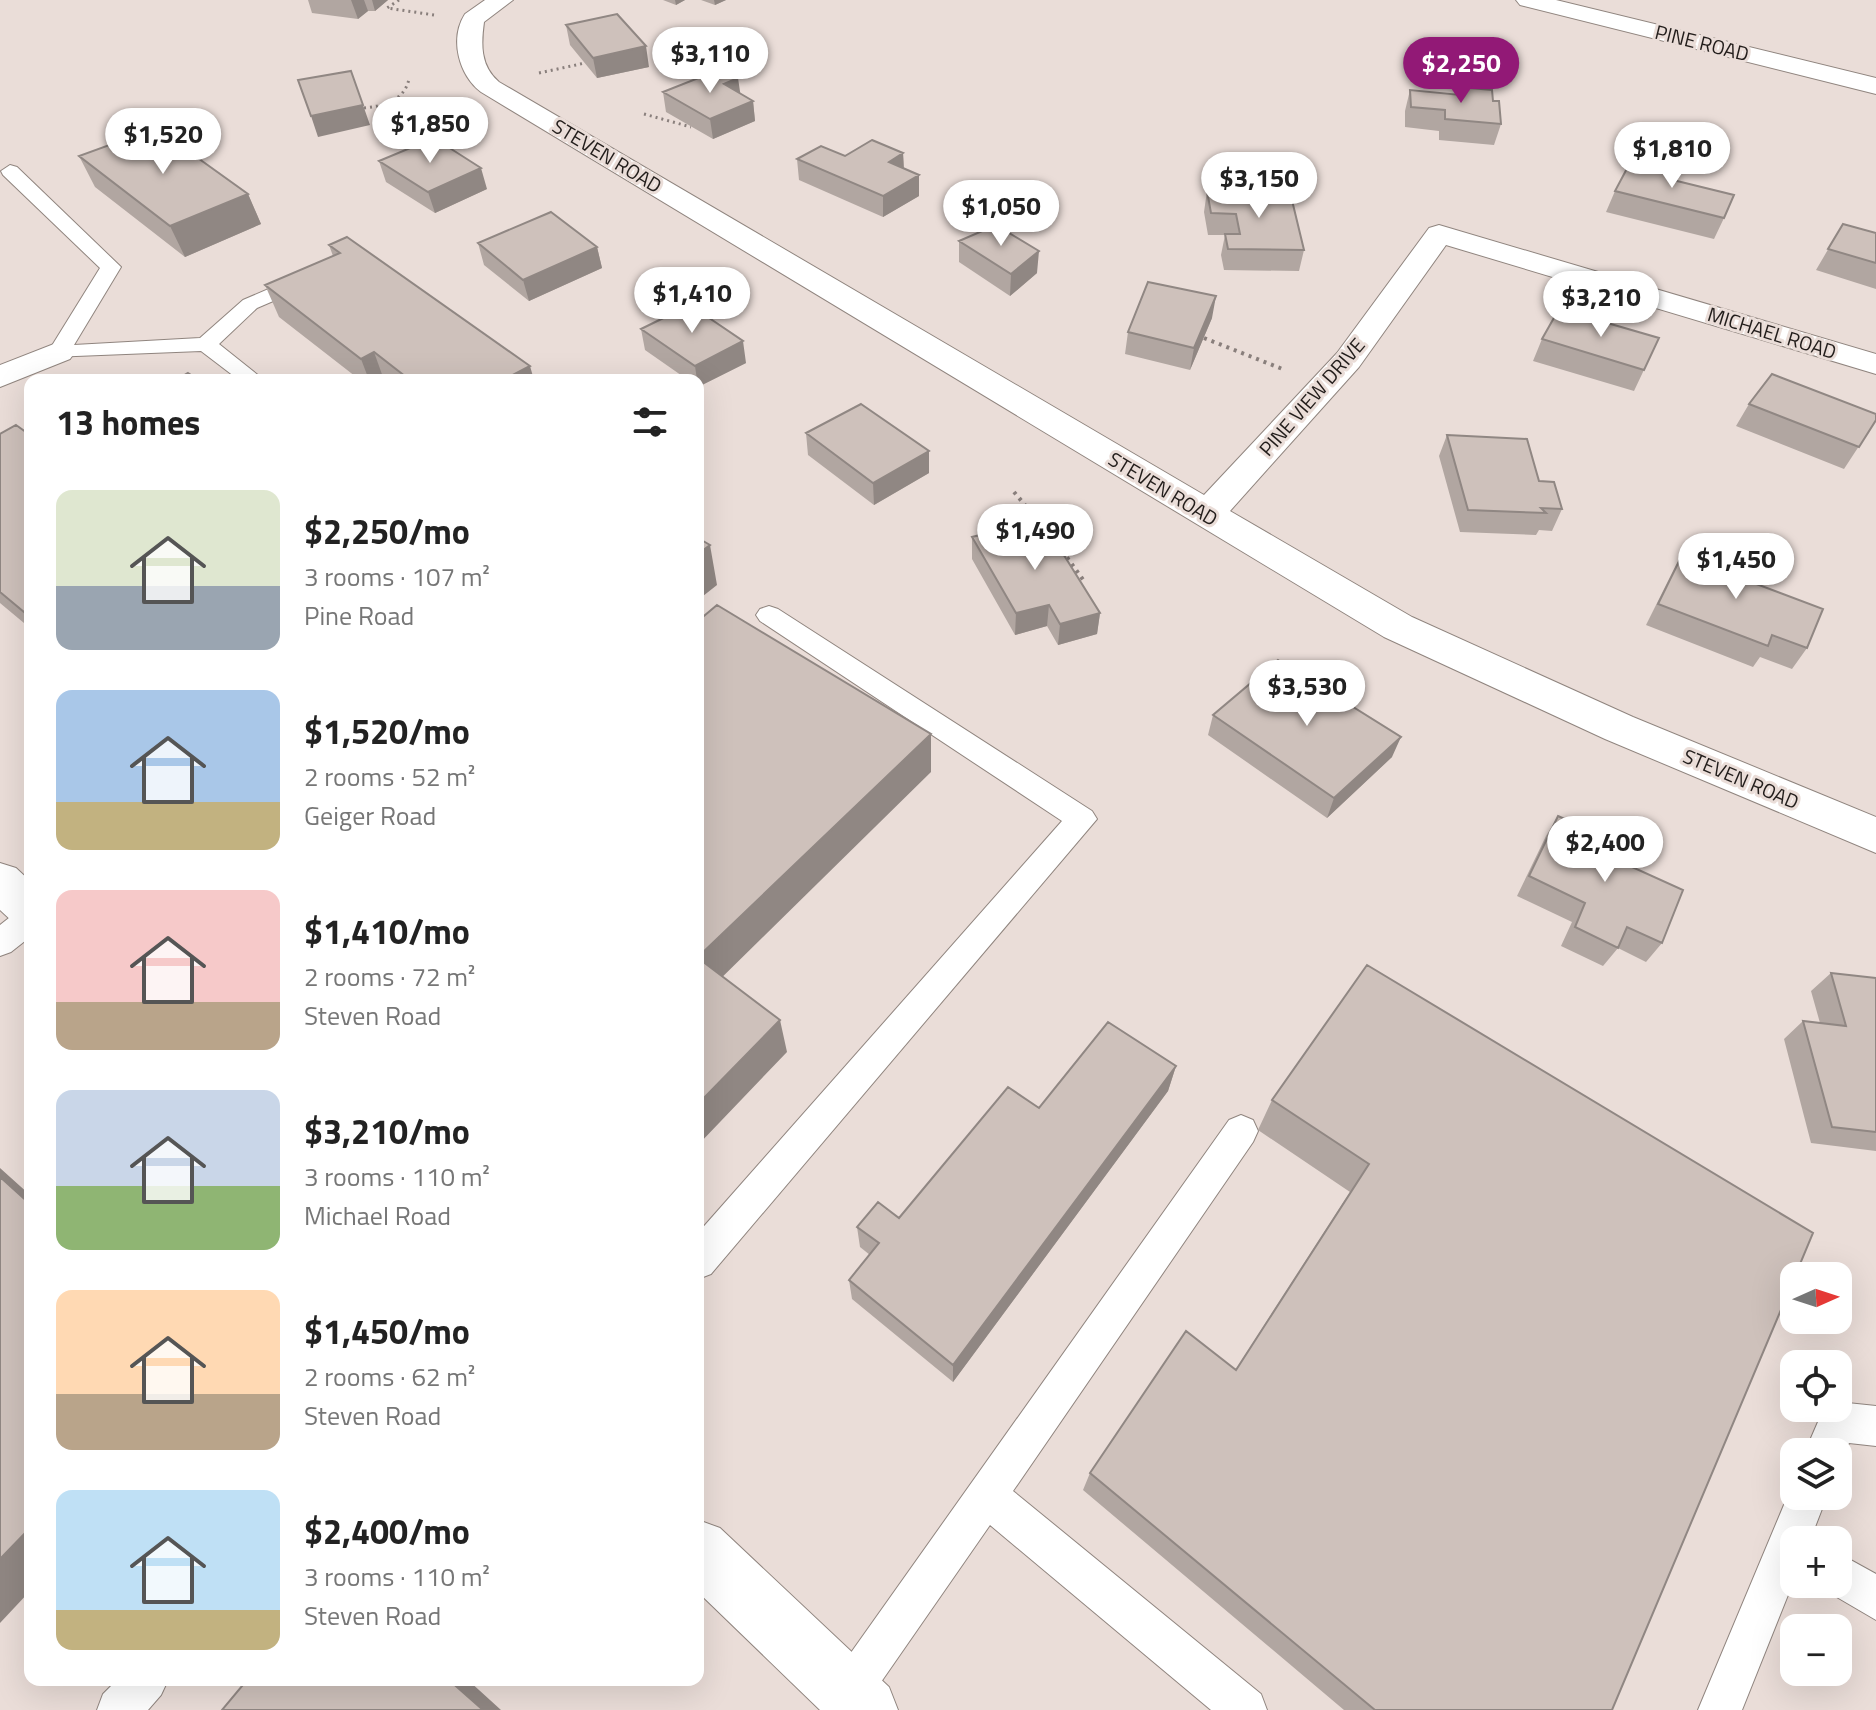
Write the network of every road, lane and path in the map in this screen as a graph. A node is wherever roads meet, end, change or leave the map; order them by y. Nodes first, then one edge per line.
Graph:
1 (399, 0) edge
2 (501, 0) edge
3 (1528, 0) edge
4 (379, 7) dead end
5 (387, 8) junction
6 (473, 19) junction
7 (409, 79) dead end
8 (1876, 86) edge
9 (364, 108) edge
10 (644, 114) dead end
11 (691, 127) edge
12 (10, 171) dead end
13 (1439, 234) joint
14 (321, 273) edge
15 (1204, 338) edge
16 (206, 344) junction
17 (59, 352) junction
18 (1876, 364) edge
19 (245, 374) edge
20 (0, 377) edge
21 (1327, 384) junction
22 (1014, 492) dead end
23 (1206, 515) junction
24 (1067, 586) edge
25 (769, 615) dead end
26 (1876, 836) edge
27 (0, 881) edge
28 (24, 904) edge
29 (24, 924) edge
30 (0, 943) edge
31 (1241, 1131) dead end
32 (704, 1254) edge
33 (1876, 1426) edge
34 (1831, 1438) edge
35 (986, 1495) junction
36 (704, 1556) edge
37 (1780, 1569) edge
38 (1852, 1583) edge
39 (1876, 1599) edge
40 (141, 1686) edge
41 (857, 1702) edge
42 (119, 1710) edge
43 (1245, 1710) edge
44 (1720, 1710) edge

1 - 5 path
2 - 6 street
3 - 8 street, PINE ROAD
4 - 5 path
5 - 6 path
6 - 23 street, STEVEN ROAD
7 - 9 path
10 - 11 path
12 - 17 lane
13 - 18 street, MICHAEL ROAD
13 - 21 street, PINE VIEW DRIVE
14 - 16 lane
15 - 21 path
16 - 17 lane
16 - 19 lane
17 - 20 street
21 - 23 street, PINE VIEW DRIVE
22 - 24 path
23 - 26 street, STEVEN ROAD
25 - 32 lane
27 - 28 street
29 - 30 lane
31 - 35 lane
33 - 34 lane
35 - 41 lane
35 - 43 lane
36 - 41 street
37 - 44 lane
38 - 39 lane
40 - 42 lane

